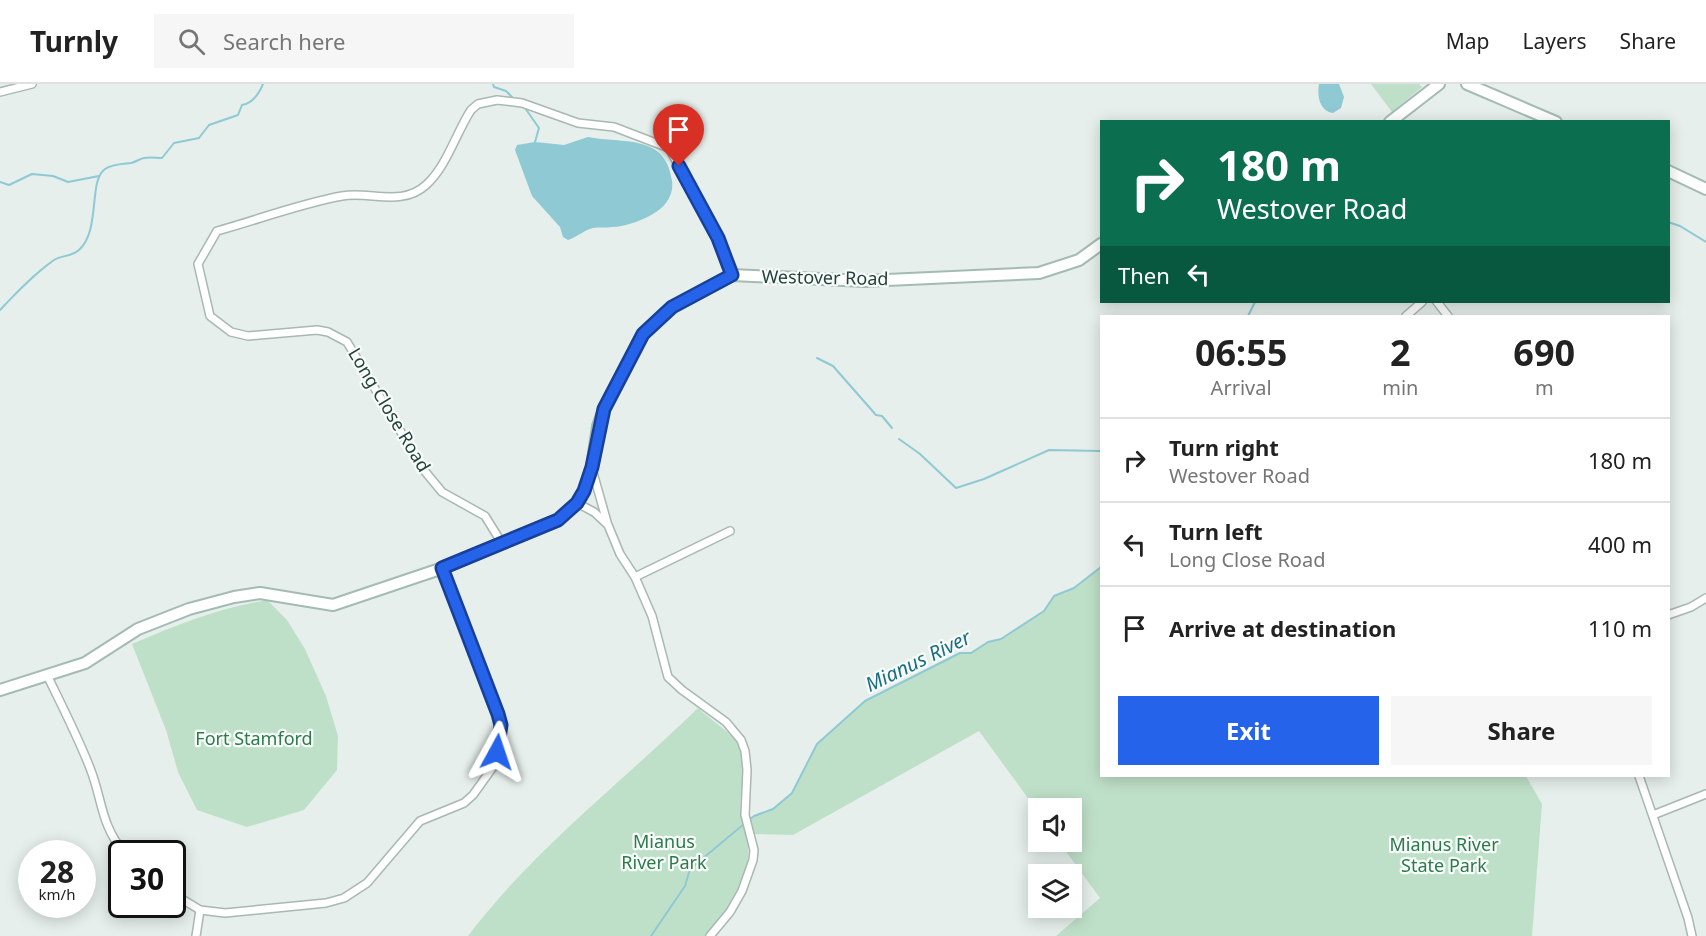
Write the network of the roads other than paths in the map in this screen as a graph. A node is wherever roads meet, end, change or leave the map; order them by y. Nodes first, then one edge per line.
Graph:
1 (32, 84) edge
2 (1439, 84) edge
3 (1467, 84) edge
4 (0, 92) edge
5 (1393, 120) edge
6 (1551, 120) edge
7 (1670, 172) edge
8 (1706, 189) edge
9 (1100, 245) edge
10 (732, 275) junction
11 (1421, 303) edge
12 (1438, 303) edge
13 (1407, 315) edge
14 (1447, 315) edge
15 (592, 467) junction
16 (577, 503) junction
17 (608, 525) junction
18 (730, 531) dead end
19 (502, 545) junction
20 (442, 568) junction
21 (635, 577) junction
22 (1706, 598) edge
23 (1670, 614) edge
24 (48, 675) junction
25 (0, 690) edge
26 (1639, 777) edge
27 (1706, 795) edge
28 (1653, 815) junction
29 (114, 840) edge
30 (186, 902) edge
31 (200, 910) junction
32 (196, 936) edge
33 (710, 936) edge
34 (1692, 936) edge

1 - 4 street
2 - 5 street
3 - 6 street
7 - 8 street
9 - 10 street, Westover Road
10 - 15 street
10 - 19 street, Long Close Road
11 - 13 street
12 - 14 street
15 - 16 street
15 - 17 street
16 - 17 street
16 - 19 street
17 - 21 street
18 - 21 street
19 - 20 street
20 - 24 street
20 - 31 street
21 - 33 street
22 - 23 street
24 - 25 street
24 - 29 street
26 - 28 street
27 - 28 street
28 - 34 street
30 - 31 street
31 - 32 street

